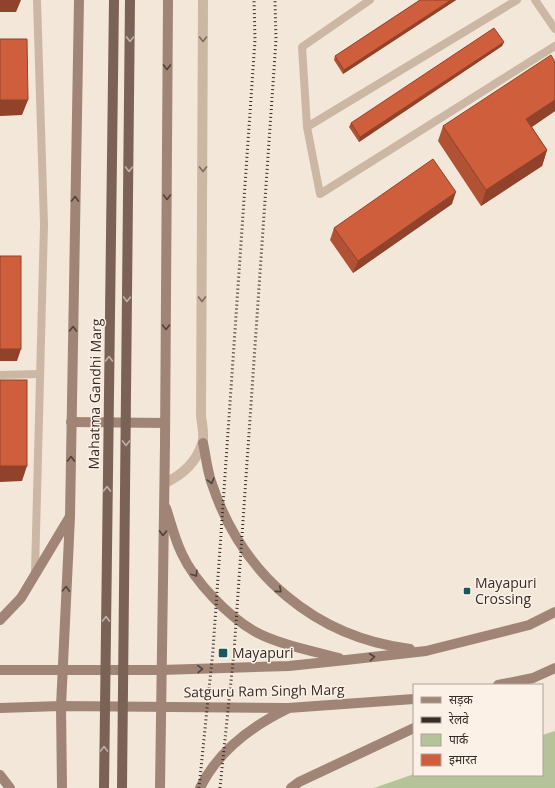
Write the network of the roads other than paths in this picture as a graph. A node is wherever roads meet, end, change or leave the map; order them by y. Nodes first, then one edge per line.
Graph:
1 (38, 0) edge
2 (79, 0) edge
3 (114, 0) edge
4 (130, 0) edge
5 (168, 0) edge
6 (203, 0) edge
7 (370, 0) edge
8 (516, 0) edge
9 (535, 0) edge
10 (555, 29) edge
11 (555, 46) edge
12 (307, 127) junction
13 (40, 374) junction
14 (0, 375) edge
15 (71, 422) junction
16 (165, 423) junction
17 (203, 443) junction
18 (165, 483) junction
19 (163, 500) junction
20 (70, 517) junction
21 (35, 572) junction
22 (555, 612) edge
23 (0, 620) edge
24 (426, 652) junction
25 (346, 660) junction
26 (555, 668) edge
27 (0, 670) edge
28 (63, 670) junction
29 (161, 670) junction
30 (533, 678) junction
31 (503, 684) edge
32 (519, 684) edge
33 (413, 699) edge
34 (61, 706) junction
35 (162, 707) junction
36 (0, 708) edge
37 (288, 708) junction
38 (413, 728) edge
39 (0, 775) edge
40 (10, 788) edge
41 (62, 788) edge
42 (104, 788) edge
43 (122, 788) edge
44 (160, 788) edge
45 (200, 788) edge
46 (291, 788) edge

1 - 13 lane
15 -> 2 main road, Mahatma Gandhi Marg
42 -> 3 main road, Mahatma Gandhi Marg, bridge
4 -> 43 main road, bridge
5 -> 16 main road
6 -> 17 street
7 - 12 lane
8 - 12 lane
9 - 10 lane
11 - 12 lane
13 - 14 lane
13 - 21 lane
15 - 16 main road
20 -> 15 main road, Mahatma Gandhi Marg
16 - 18 main road
17 - 18 street
17 -> 24 main road
18 - 19 main road
19 -> 25 main road
19 -> 29 main road
20 - 21 main road
28 -> 20 main road, Mahatma Gandhi Marg
21 - 23 main road
22 - 24 main road, Satguru Ram Singh Marg
25 -> 24 main road, Satguru Ram Singh Marg
29 -> 25 main road, Satguru Ram Singh Marg
26 - 30 main road
27 - 28 main road
28 - 29 main road, Satguru Ram Singh Marg
28 - 34 main road, Mahatma Gandhi Marg
29 - 35 main road
30 - 31 main road
30 - 32 main road
33 - 37 main road, Satguru Ram Singh Marg
34 - 35 main road, Satguru Ram Singh Marg
34 - 36 main road
34 - 41 main road
35 - 37 main road, Satguru Ram Singh Marg
35 - 44 main road
37 - 45 main road
38 - 46 main road
39 - 40 main road

